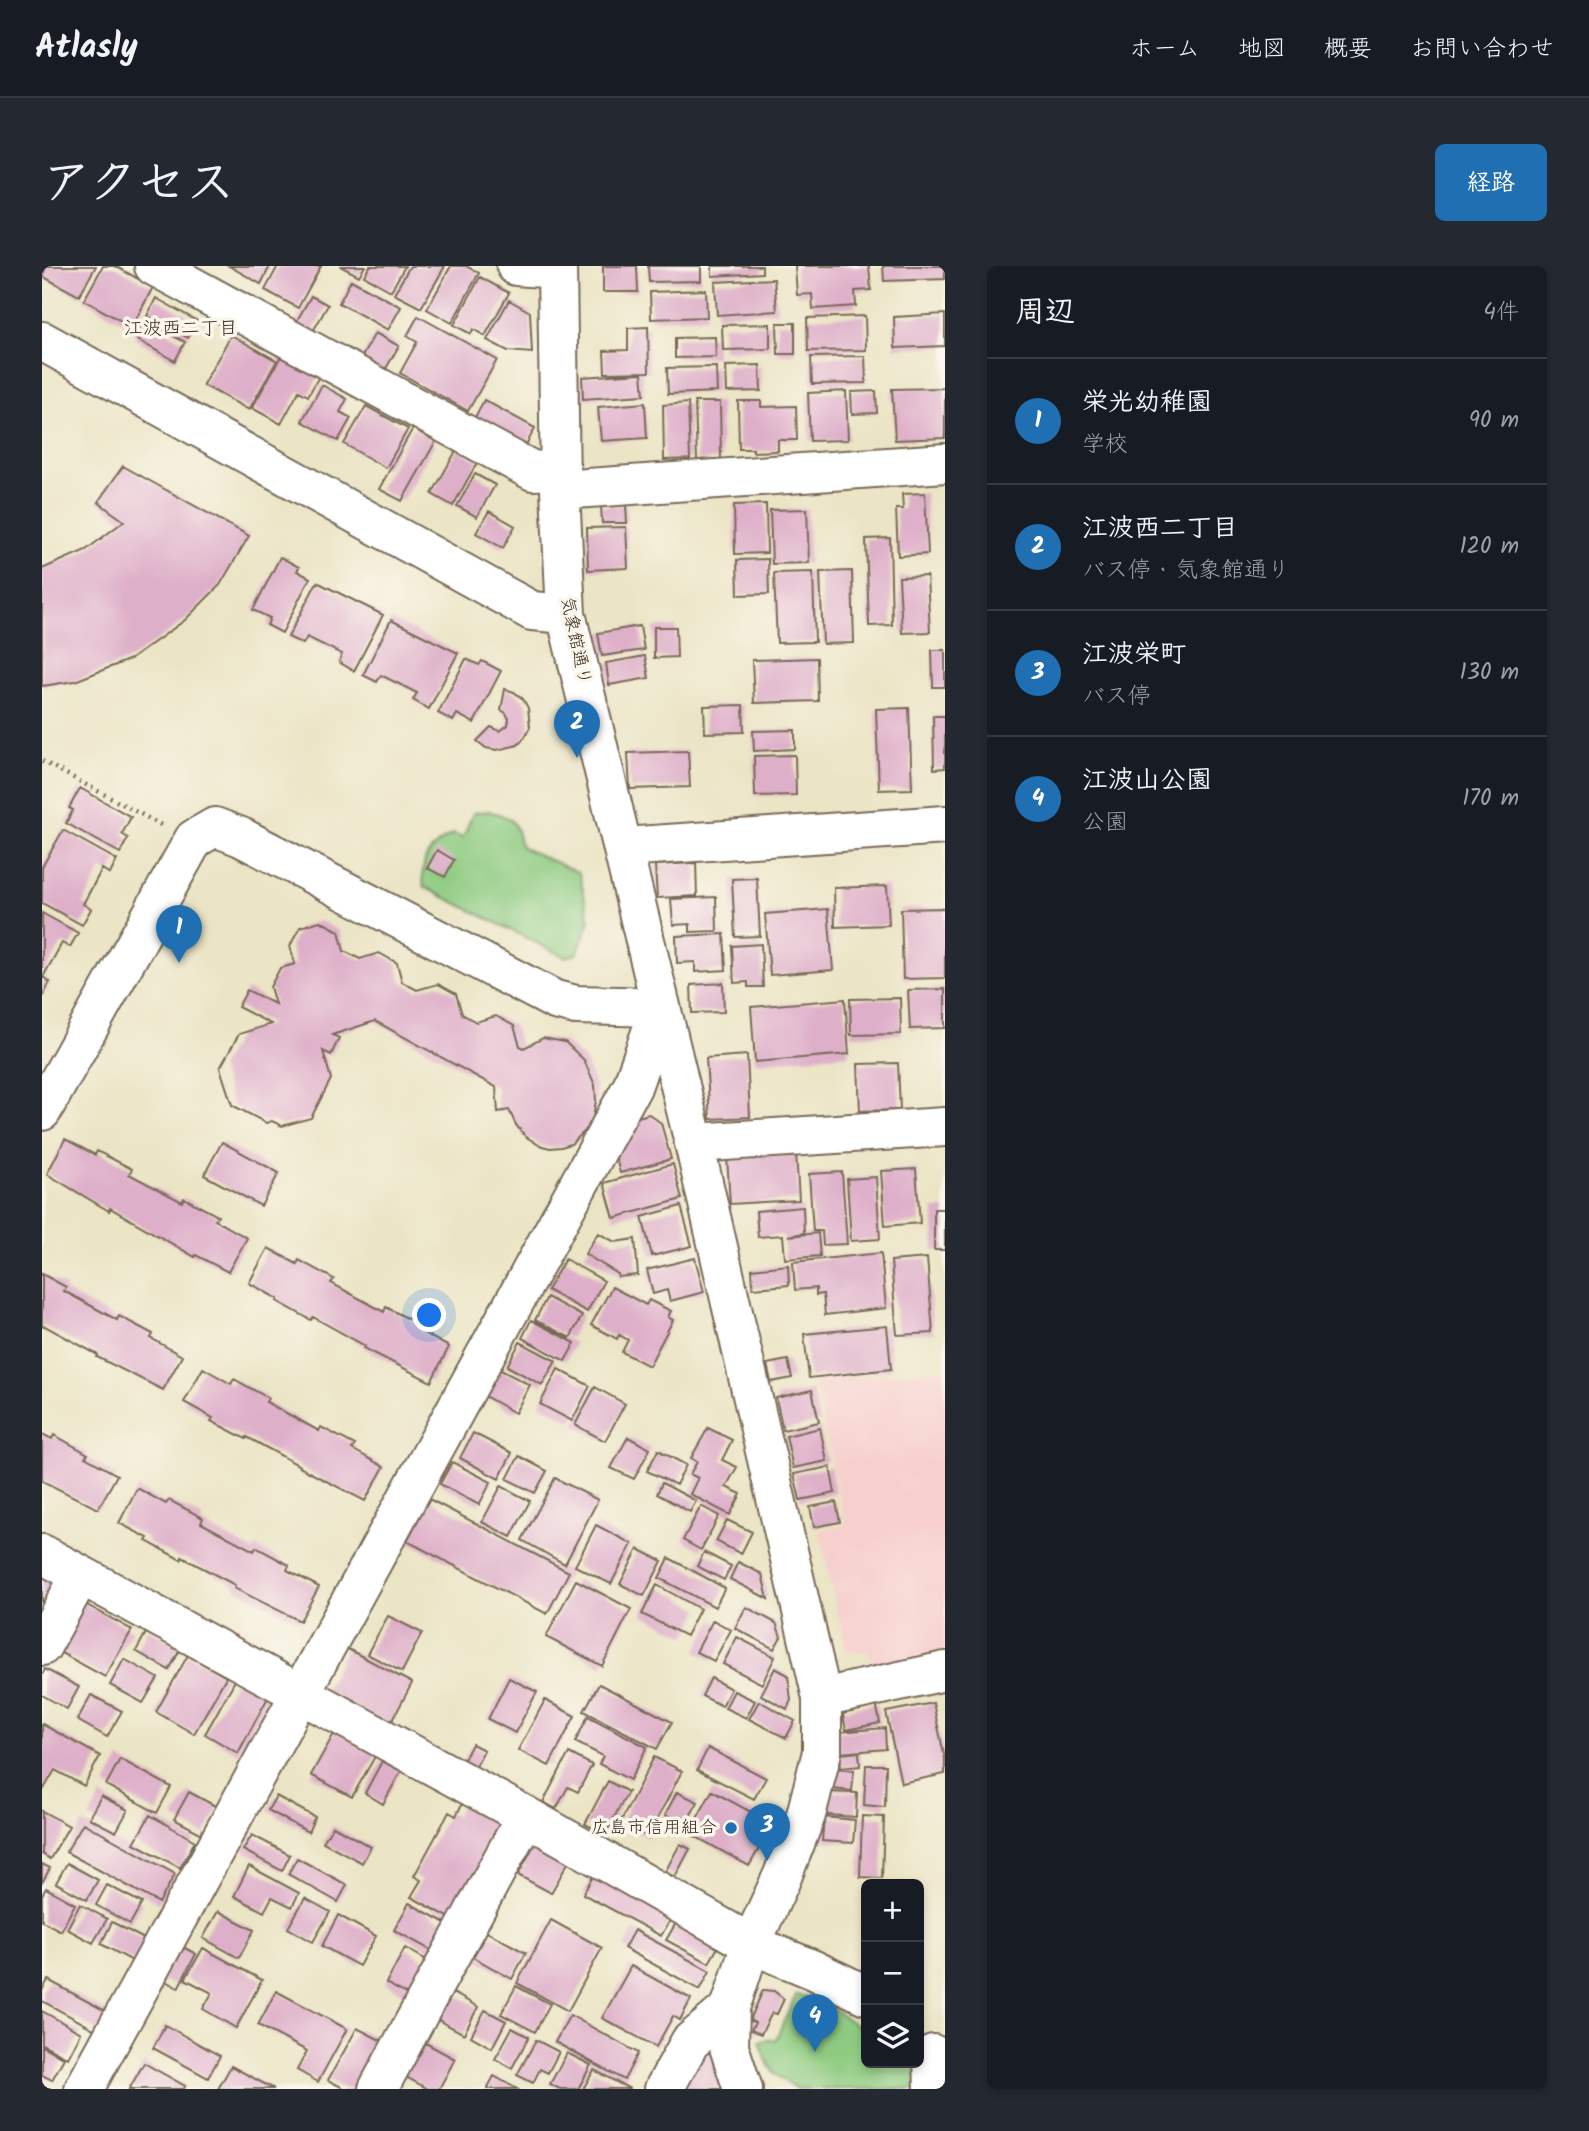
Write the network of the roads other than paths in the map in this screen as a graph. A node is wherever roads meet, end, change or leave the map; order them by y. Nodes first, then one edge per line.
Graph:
1 (154, 266) edge
2 (516, 266) edge
3 (557, 267) edge
4 (42, 341) edge
5 (945, 463) edge
6 (560, 480) junction
7 (566, 614) junction
8 (945, 825) edge
9 (622, 847) junction
10 (660, 1007) junction
11 (42, 1111) edge
12 (945, 1127) edge
13 (694, 1143) junction
14 (42, 1554) edge
15 (80, 1576) junction
16 (42, 1646) edge
17 (945, 1671) edge
18 (299, 1693) junction
19 (822, 1698) junction
20 (526, 1816) junction
21 (751, 1944) junction
22 (861, 1993) edge
23 (730, 2008) junction
24 (84, 2089) edge
25 (378, 2089) edge
26 (664, 2089) edge
27 (743, 2089) edge

1 - 6 street
2 - 3 street
3 - 6 street, 気象館通り
4 - 7 street
5 - 6 street
6 - 7 street, 気象館通り
7 - 9 street, 気象館通り
8 - 9 street
9 - 10 street, 気象館通り
10 - 11 street
10 - 13 street, 気象館通り
10 - 18 street
12 - 13 street
13 - 19 street, 気象館通り
14 - 15 street
15 - 16 street
15 - 18 street
17 - 19 street
18 - 20 street
18 - 24 street
19 - 21 street, 気象館通り
20 - 21 street
20 - 25 street
21 - 22 street
21 - 23 street, 気象館通り
23 - 26 street
23 - 27 street

